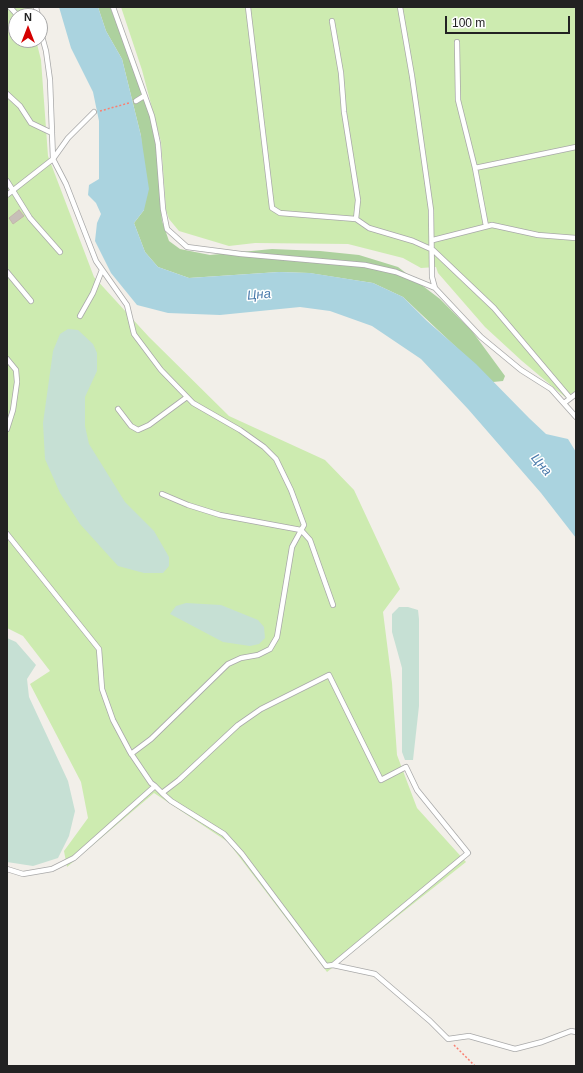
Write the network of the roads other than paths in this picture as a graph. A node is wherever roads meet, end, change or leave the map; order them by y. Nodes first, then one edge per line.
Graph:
1 (113, 7) edge
2 (248, 7) edge
3 (400, 7) edge
4 (332, 21) dead end
5 (457, 42) dead end
6 (45, 48) edge
7 (7, 94) edge
8 (144, 96) junction
9 (136, 101) road end
10 (94, 112) road end
11 (52, 133) junction
12 (576, 147) edge
13 (53, 159) junction
14 (475, 168) junction
15 (7, 181) edge
16 (14, 190) junction
17 (7, 195) edge
18 (356, 220) junction
19 (486, 226) junction
20 (576, 238) edge
21 (432, 240) junction
22 (433, 250) junction
23 (60, 252) dead end
24 (102, 270) junction
25 (7, 272) edge
26 (435, 288) junction
27 (31, 301) dead end
28 (80, 316) dead end
29 (7, 359) edge
30 (576, 394) edge
31 (187, 397) junction
32 (570, 398) junction
33 (564, 404) junction
34 (118, 409) dead end
35 (576, 417) edge
36 (7, 429) edge
37 (162, 494) dead end
38 (301, 530) junction
39 (7, 534) edge
40 (333, 606) dead end
41 (131, 754) junction
42 (155, 786) junction
43 (162, 792) junction
44 (7, 869) edge
45 (333, 965) junction
46 (576, 1032) edge

1 - 8 lane
2 - 18 lane
3 - 21 lane
4 - 18 lane
5 - 14 lane
6 - 11 lane
7 - 11 lane
8 - 9 lane
8 - 26 lane
10 - 13 lane
11 - 13 lane
12 - 14 lane
13 - 16 lane
13 - 24 lane
14 - 19 lane
15 - 16 lane
16 - 17 lane
16 - 23 lane
18 - 22 lane
19 - 20 lane
19 - 21 lane
21 - 22 lane
22 - 26 lane
22 - 32 lane
24 - 28 lane
24 - 31 lane
25 - 27 lane
26 - 33 lane
29 - 36 lane
30 - 32 lane
31 - 34 lane
31 - 38 lane
32 - 33 lane
33 - 35 lane
37 - 38 lane
38 - 40 lane
38 - 41 lane
39 - 41 lane
41 - 42 lane
42 - 43 lane
42 - 44 lane
43 - 45 lane
43 - 45 lane
45 - 46 lane

